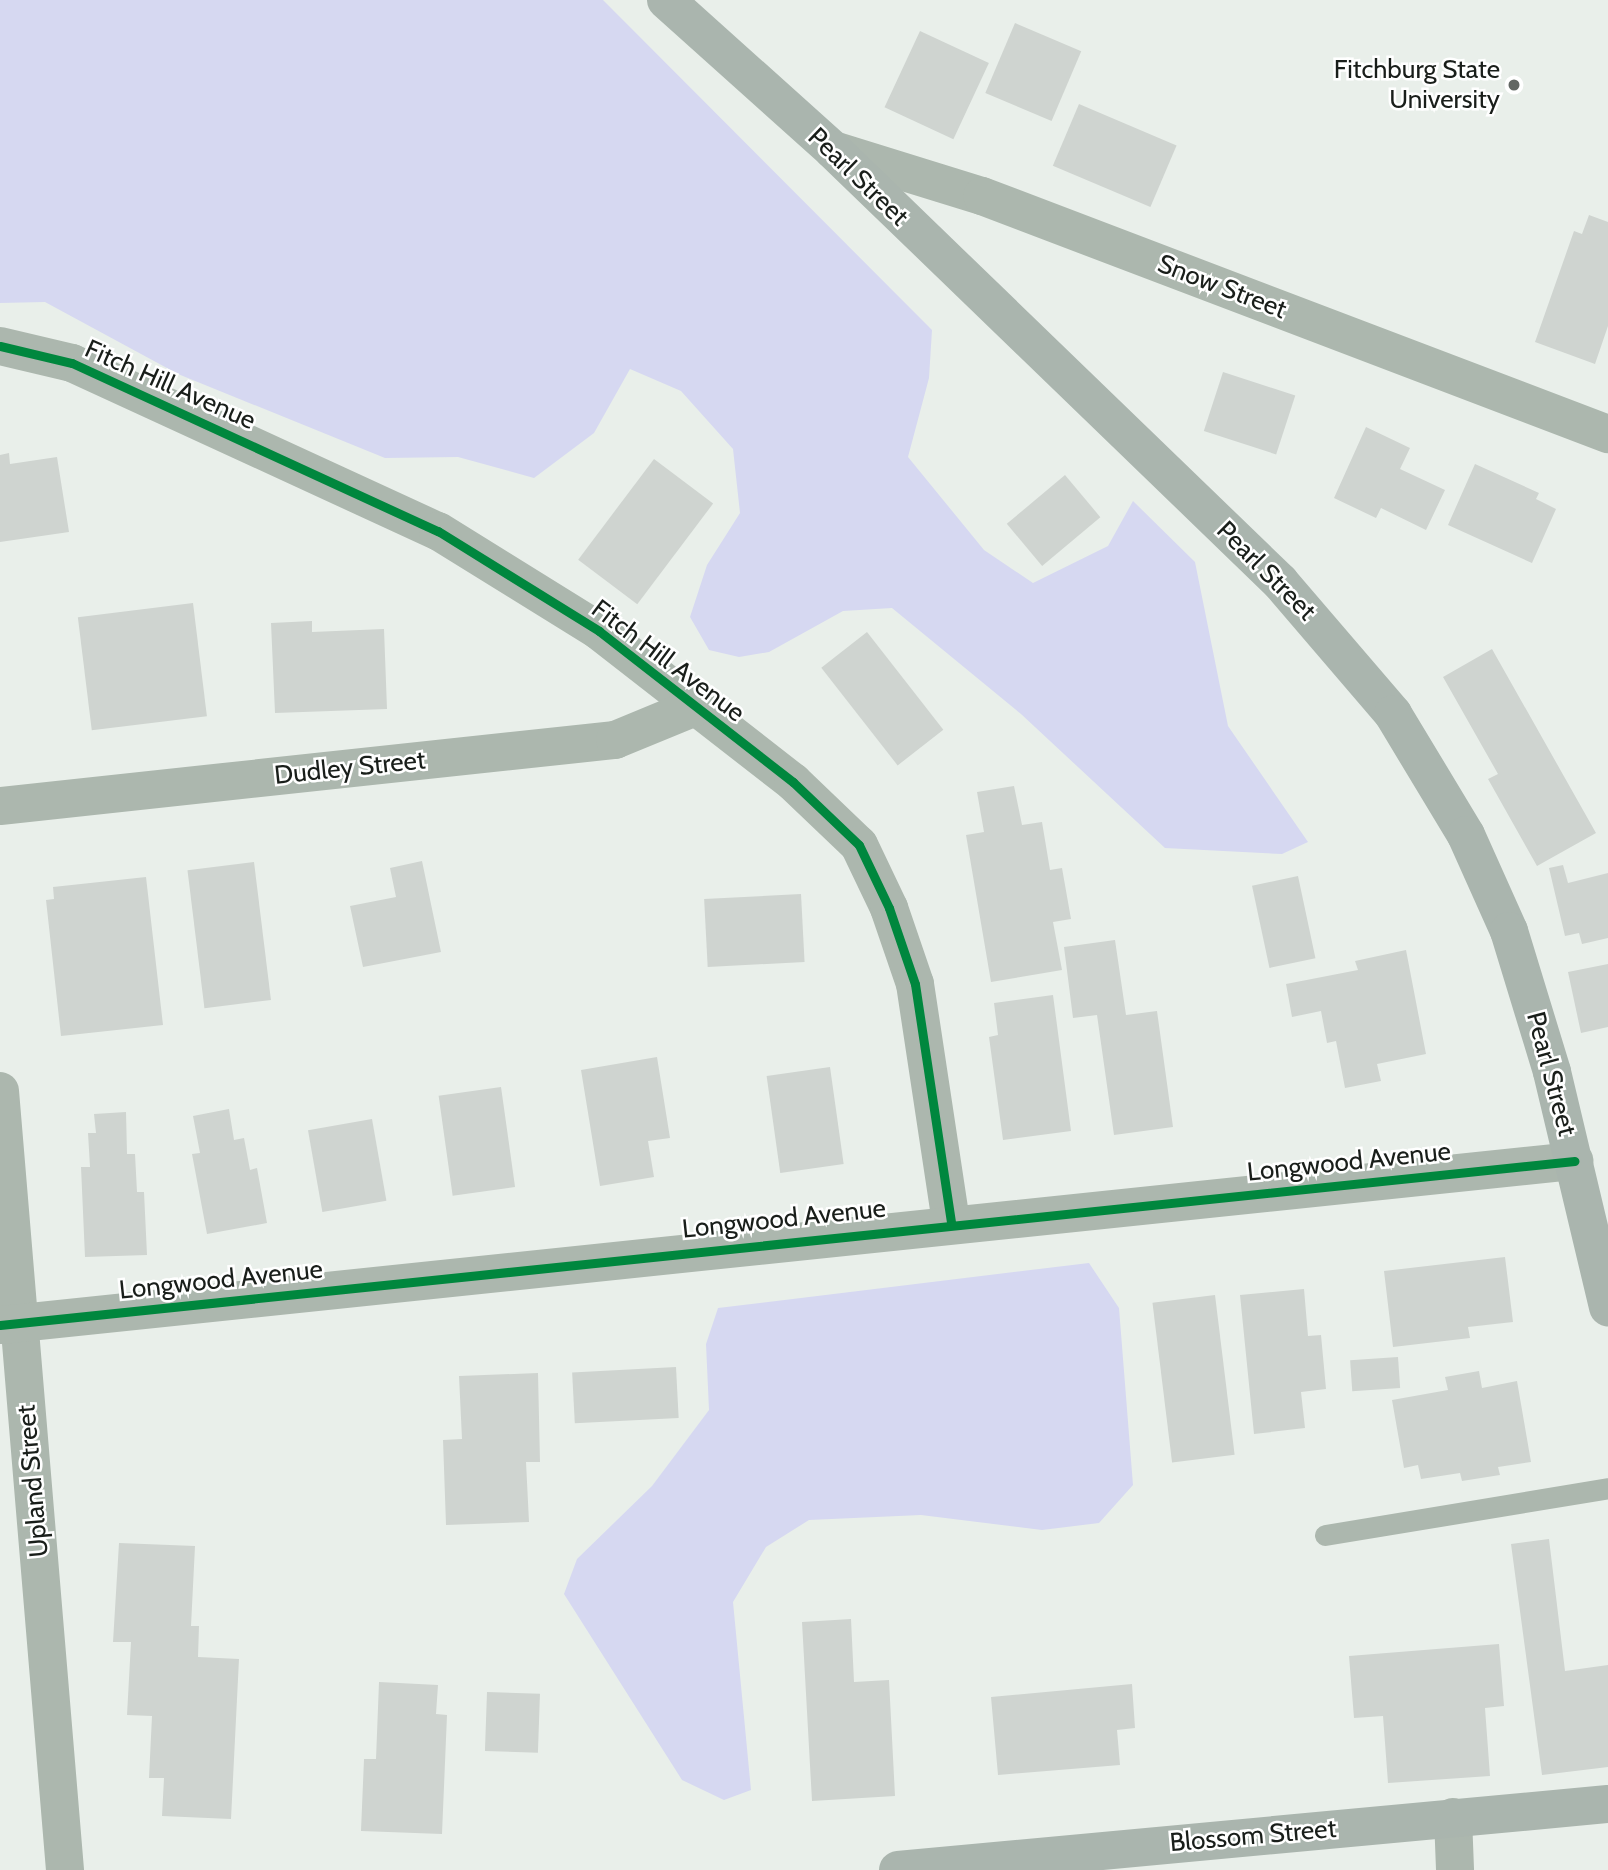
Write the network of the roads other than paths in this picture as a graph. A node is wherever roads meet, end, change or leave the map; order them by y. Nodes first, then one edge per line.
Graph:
1 (666, 0) edge
2 (833, 150) junction
3 (0, 346) edge
4 (1608, 434) edge
5 (695, 707) junction
6 (0, 806) edge
7 (0, 1091) edge
8 (1574, 1161) junction
9 (951, 1222) junction
10 (1599, 1226) edge
11 (1608, 1307) edge
12 (10, 1324) edge
13 (1608, 1488) edge
14 (1325, 1535) dead end
15 (1608, 1804) edge
16 (1453, 1817) junction
17 (65, 1870) edge
18 (898, 1870) edge
19 (1455, 1870) edge

1 - 2 main road, Pearl Street
2 - 4 street, Snow Street
2 - 8 main road, Pearl Street
3 - 5 street, Fitch Hill Avenue
5 - 6 street, Dudley Street
5 - 9 street, Fitch Hill Avenue
7 - 12 street, Upland Street
8 - 9 street, Longwood Avenue
8 - 10 main road, Pearl Street
9 - 12 street, Longwood Avenue
10 - 11 main road, Pearl Street
12 - 17 street, Upland Street
13 - 14 lane
15 - 16 main road, Blossom Street
16 - 18 main road, Blossom Street
16 - 19 street

